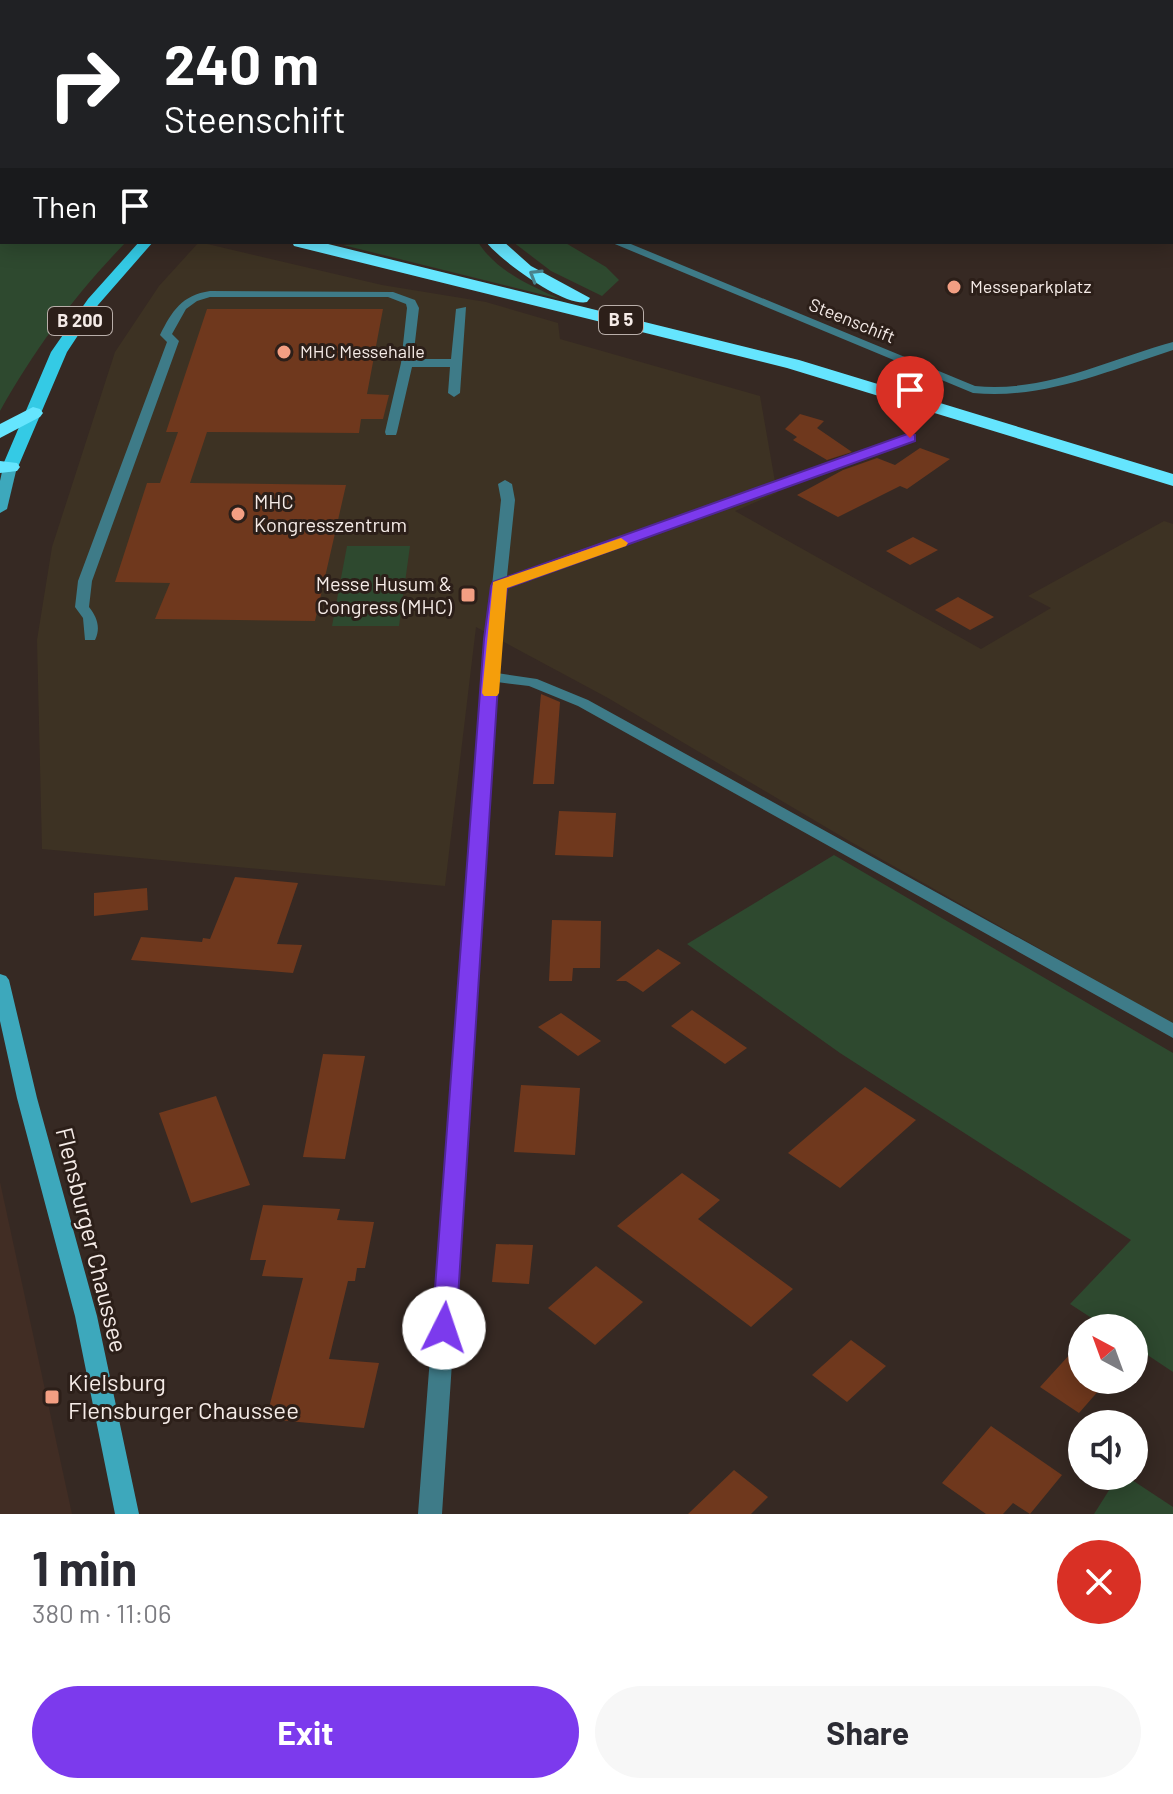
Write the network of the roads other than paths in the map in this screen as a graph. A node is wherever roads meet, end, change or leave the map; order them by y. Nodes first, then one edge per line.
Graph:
1 (144, 244) edge
2 (308, 244) edge
3 (496, 244) edge
4 (621, 244) edge
5 (462, 309) dead end
6 (1173, 346) edge
7 (407, 363) junction
8 (455, 363) junction
9 (793, 364) junction
10 (454, 393) dead end
11 (33, 413) junction
12 (0, 432) edge
13 (391, 432) dead end
14 (910, 438) dead end
15 (5, 467) edge
16 (1173, 480) edge
17 (505, 484) dead end
18 (0, 509) edge
19 (499, 586) junction
20 (90, 637) dead end
21 (492, 677) junction
22 (0, 980) edge
23 (1173, 1031) edge
24 (127, 1514) edge
25 (430, 1514) edge

1 - 11 main road, B 200
2 - 9 highway, B 5
9 -> 3 highway
4 - 6 street, Steenschift
5 - 8 street
7 - 8 street
7 - 13 street
7 - 20 street
8 - 10 street
9 - 16 highway, B 5
11 - 12 highway
11 - 15 main road, B 200
14 - 19 street
15 - 18 main road
17 - 19 street
19 - 21 street
21 - 23 street
21 - 25 street
22 - 24 main road, Flensburger Chaussee

